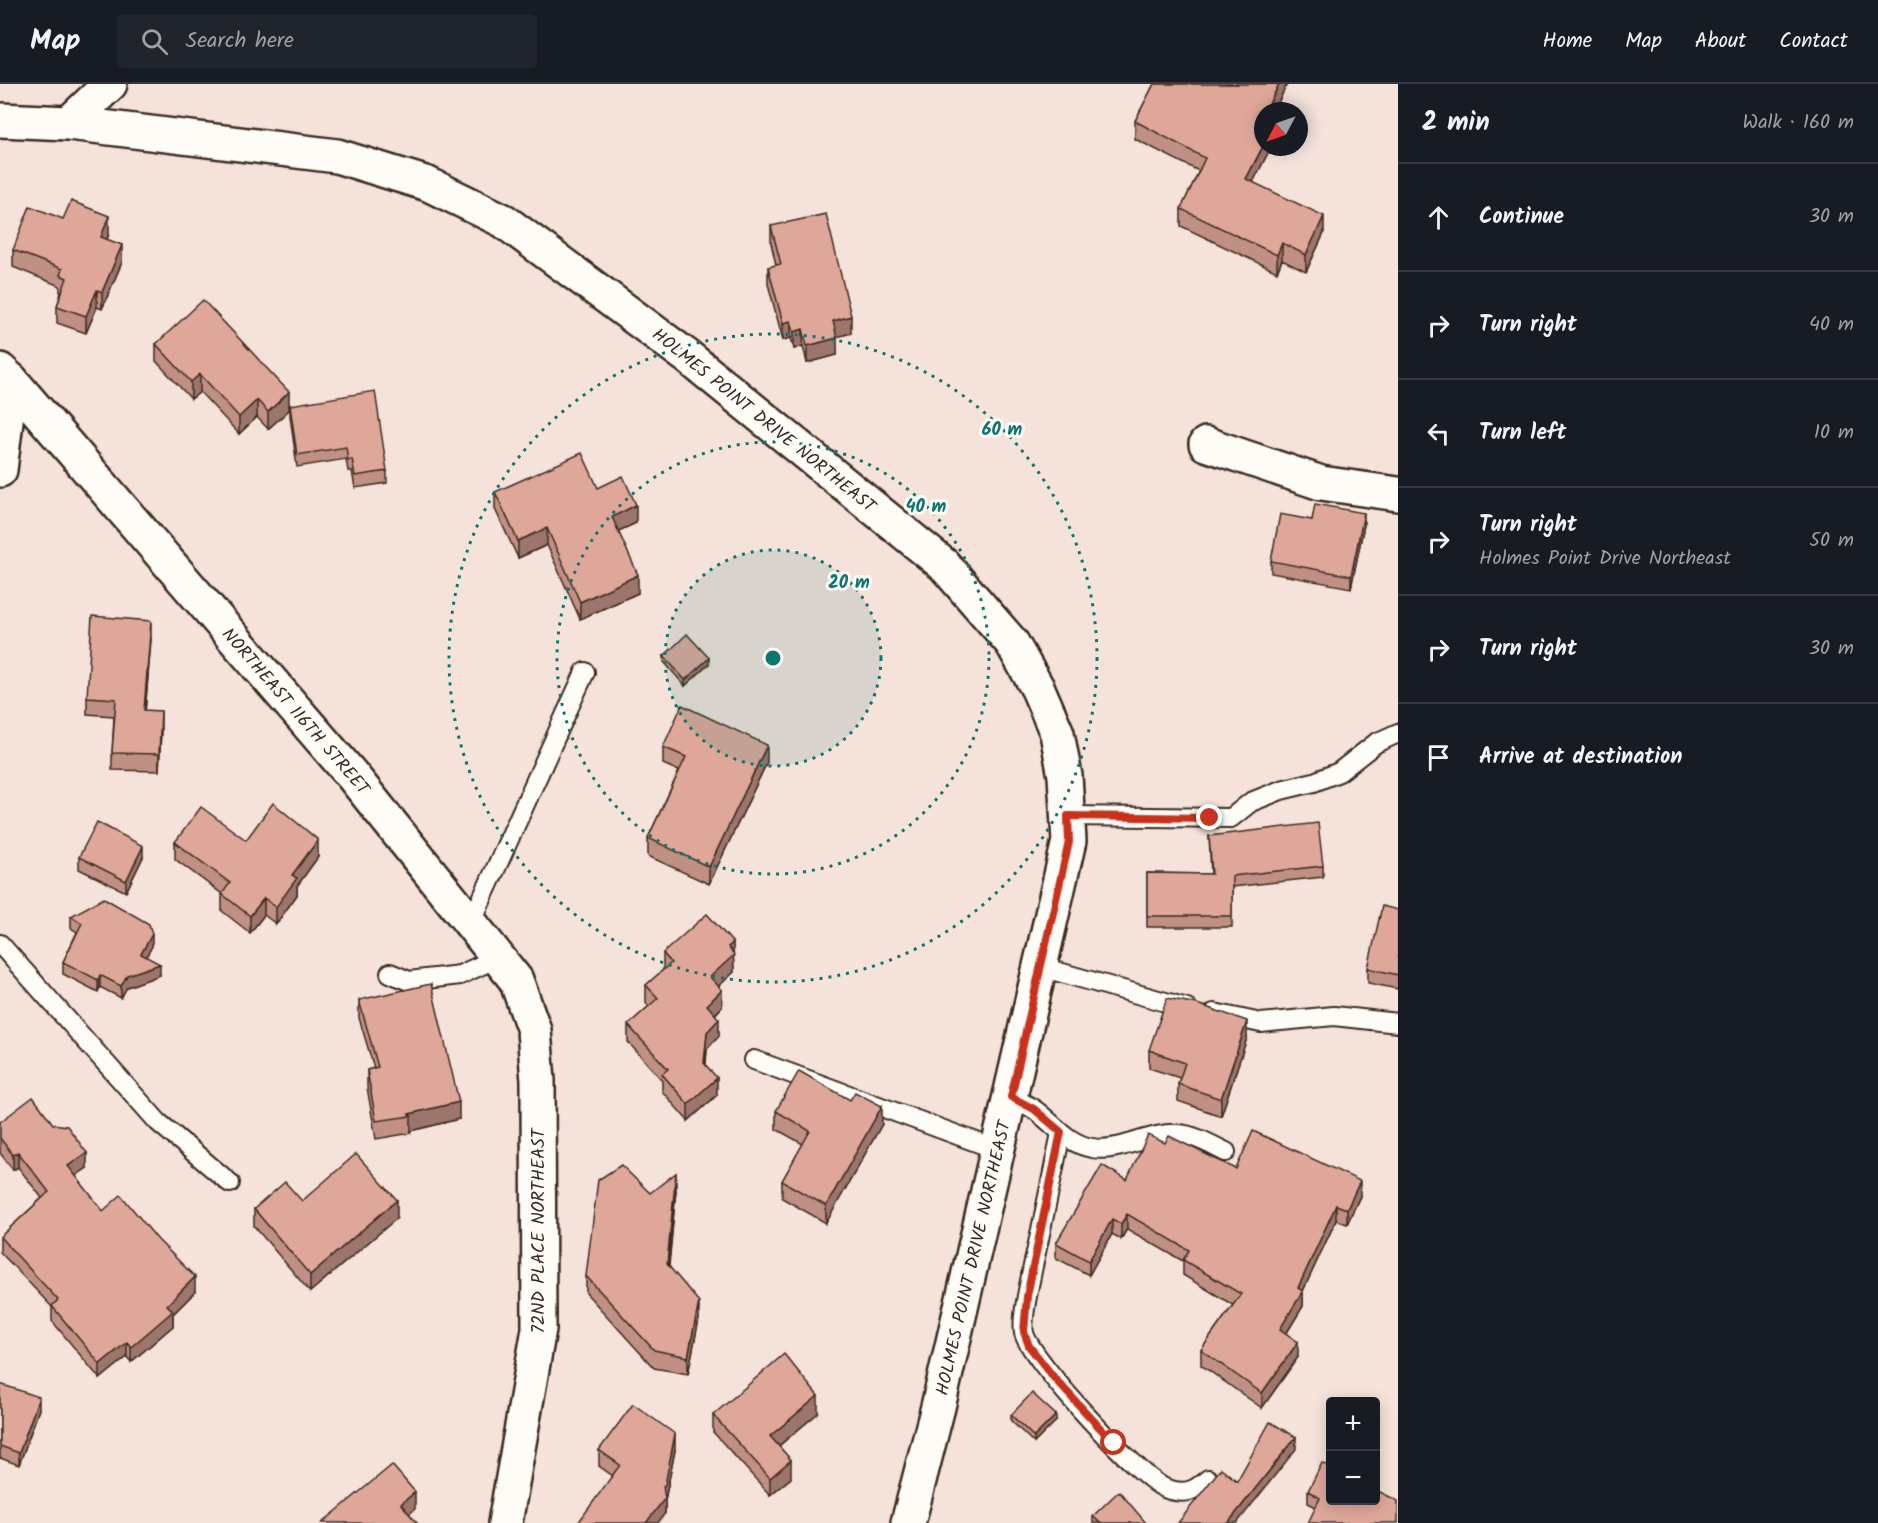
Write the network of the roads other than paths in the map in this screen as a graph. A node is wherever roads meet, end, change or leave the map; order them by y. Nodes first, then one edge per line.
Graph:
1 (110, 84) edge
2 (0, 120) edge
3 (69, 123) junction
4 (6, 375) edge
5 (1206, 444) dead end
6 (0, 470) edge
7 (1398, 494) edge
8 (585, 672) dead end
9 (1398, 733) edge
10 (1068, 816) junction
11 (471, 923) junction
12 (0, 944) edge
13 (499, 957) junction
14 (1041, 967) junction
15 (390, 973) dead end
16 (1398, 1023) edge
17 (754, 1060) dead end
18 (538, 1081) joint
19 (1011, 1097) junction
20 (1061, 1132) junction
21 (998, 1150) junction
22 (1226, 1152) dead end
23 (231, 1183) dead end
24 (1208, 1479) dead end
25 (505, 1523) edge
26 (908, 1523) edge

1 - 3 street
2 - 3 street, HOLMES POINT DRIVE NORTHEAST
3 - 10 street, HOLMES POINT DRIVE NORTHEAST
4 - 6 street
4 - 11 street, NORTHEAST 116TH STREET
5 - 7 street
8 - 11 lane
9 - 10 lane
10 - 14 street, HOLMES POINT DRIVE NORTHEAST
11 - 13 street, NORTHEAST 116TH STREET
12 - 23 lane
13 - 15 lane
13 - 18 street, NORTHEAST 116TH STREET
14 - 16 lane
14 - 19 street, HOLMES POINT DRIVE NORTHEAST
17 - 21 lane
18 - 25 street, 72ND PLACE NORTHEAST
19 - 20 lane
19 - 21 street, HOLMES POINT DRIVE NORTHEAST
20 - 22 lane
20 - 24 lane
21 - 26 street, HOLMES POINT DRIVE NORTHEAST

